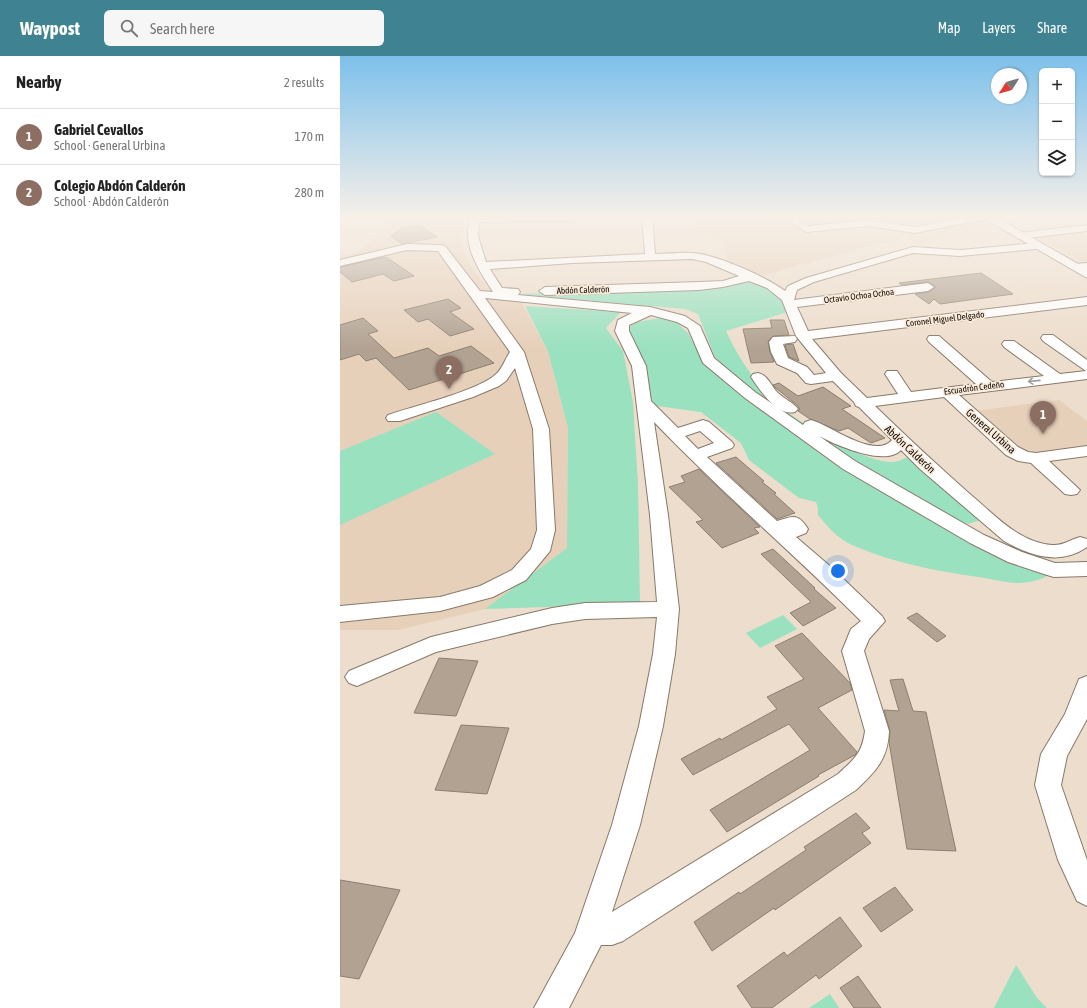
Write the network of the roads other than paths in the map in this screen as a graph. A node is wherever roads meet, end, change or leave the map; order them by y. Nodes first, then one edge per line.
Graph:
1 (351, 260) edge
2 (450, 260) edge
3 (480, 260) edge
4 (566, 260) edge
5 (603, 260) edge
6 (656, 260) edge
7 (710, 260) edge
8 (877, 260) edge
9 (1067, 260) edge
10 (340, 263) edge
11 (482, 266) junction
12 (1081, 266) edge
13 (604, 273) dead end
14 (1087, 274) edge
15 (696, 276) junction
16 (750, 277) junction
17 (928, 288) dead end
18 (806, 291) dead end
19 (476, 294) junction
20 (790, 296) junction
21 (1087, 301) edge
22 (650, 311) junction
23 (796, 338) junction
24 (1048, 338) dead end
25 (934, 339) dead end
26 (1009, 344) dead end
27 (518, 352) junction
28 (892, 374) dead end
29 (1086, 374) edge
30 (836, 376) junction
31 (758, 377) dead end
32 (1057, 379) junction
33 (987, 386) junction
34 (947, 392) junction
35 (907, 397) junction
36 (644, 402) junction
37 (862, 403) junction
38 (394, 418) dead end
39 (674, 434) junction
40 (900, 441) junction
41 (1087, 451) edge
42 (695, 455) junction
43 (1036, 458) junction
44 (1071, 490) dead end
45 (1080, 543) dead end
46 (1087, 569) edge
47 (668, 609) junction
48 (340, 614) edge
49 (357, 677) dead end
50 (1087, 684) edge
51 (1087, 891) edge
52 (591, 930) junction
53 (551, 1008) edge

1 - 10 street
2 - 19 street
3 - 11 street, Abdón Calderón
4 - 11 street
5 - 13 street
6 - 15 street
7 - 16 street
8 - 20 street
9 - 12 main road
11 - 15 street, Abdón Calderón
12 - 14 main road
15 - 16 street, Abdón Calderón
16 - 20 street
17 - 20 street, Octavio Ochoa Ochoa
18 - 20 street
19 - 22 street
19 - 27 street
20 - 23 street, Abdón Calderón
21 - 23 street, Coronel Miguel Delgado
22 - 36 street
22 - 46 street
23 - 30 street, Abdón Calderón
23 - 30 street
24 - 29 street
25 - 33 street
26 - 32 street
27 - 38 street
27 - 48 street
28 - 35 street
29 - 32 street, Escuadrón Cedeño
30 - 37 street, Abdón Calderón
31 - 40 street
32 -> 33 street, Escuadrón Cedeño
33 - 34 street, Escuadrón Cedeño
34 - 35 street, Escuadrón Cedeño
34 - 43 street, General Urbina
35 - 37 street, Escuadrón Cedeño
36 - 39 street
36 - 47 street
37 - 40 street, Abdón Calderón
39 - 42 street
39 - 42 street
40 - 45 street, Abdón Calderón
41 - 43 street, General Urbina
42 - 52 street
43 - 44 street
47 - 49 street
47 - 52 street
50 - 51 street
52 - 53 street

